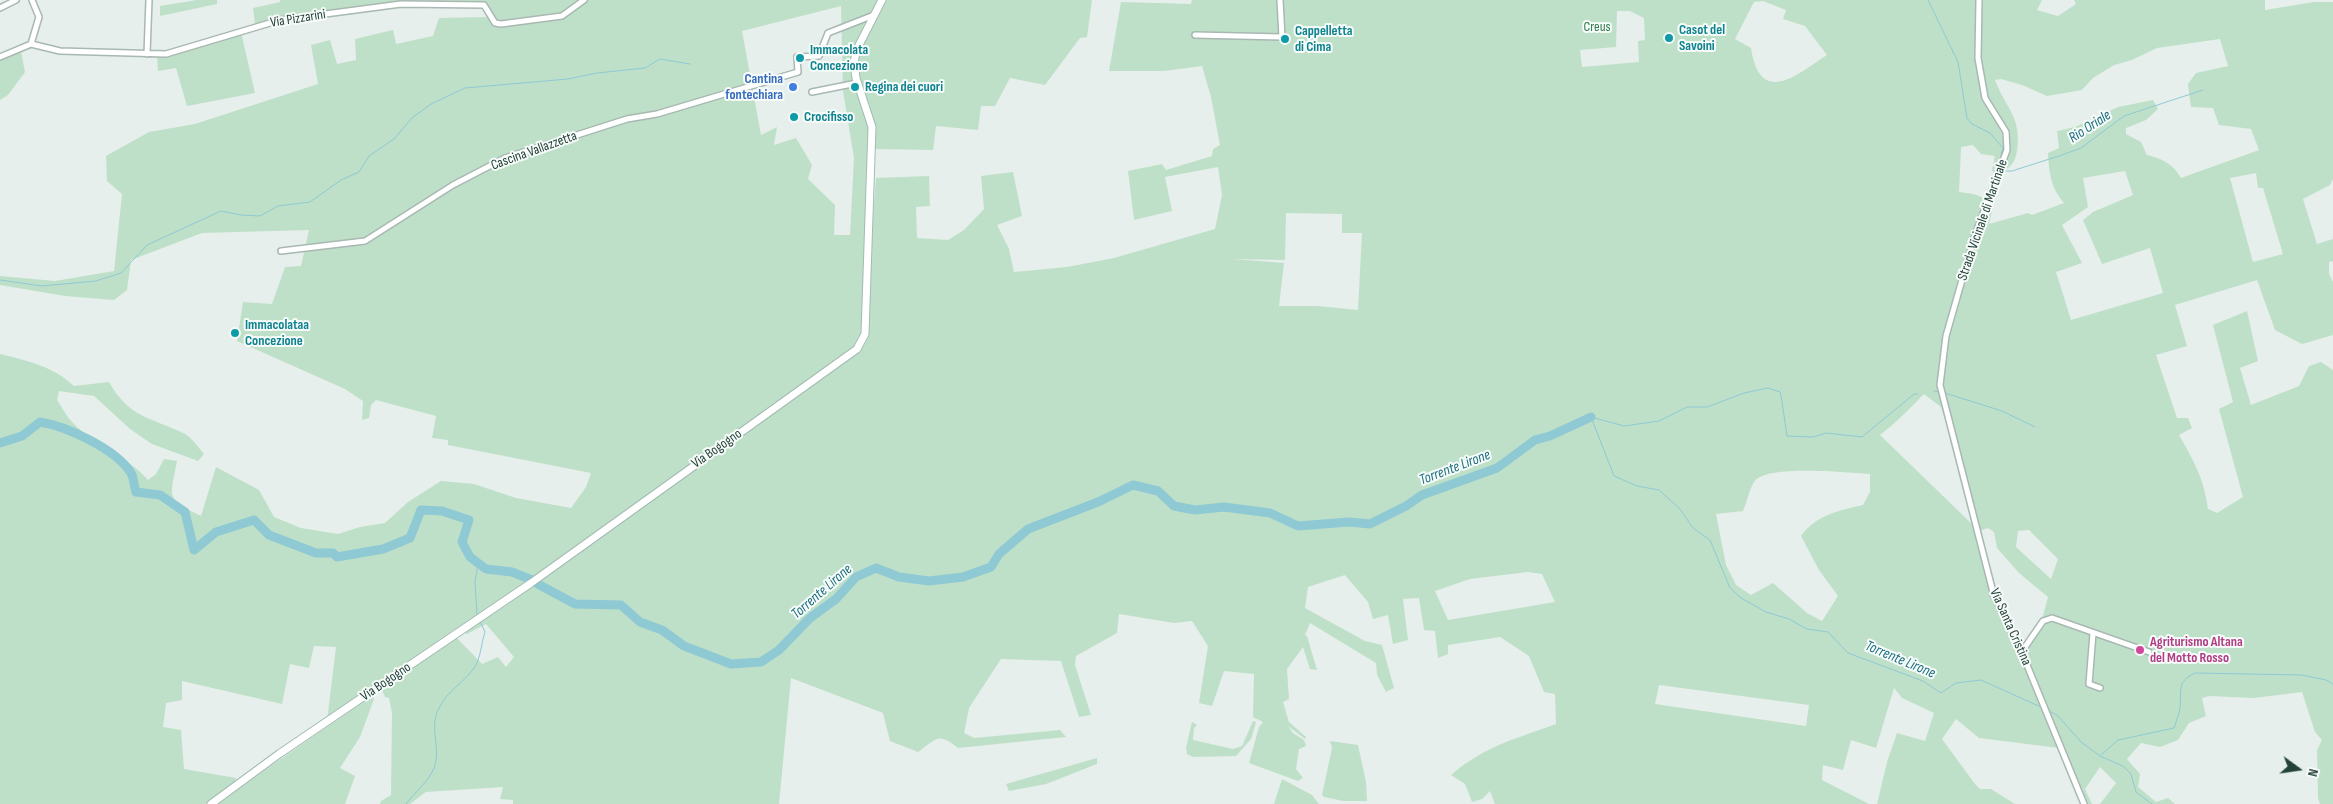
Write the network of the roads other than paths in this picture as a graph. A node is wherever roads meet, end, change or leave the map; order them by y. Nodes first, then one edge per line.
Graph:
1 (16, 0) edge
2 (32, 0) edge
3 (149, 0) edge
4 (584, 0) edge
5 (882, 0) edge
6 (1280, 0) edge
7 (1979, 0) edge
8 (0, 8) edge
9 (874, 15) junction
10 (1195, 35) dead end
11 (31, 44) junction
12 (147, 54) junction
13 (0, 57) edge
14 (858, 83) junction
15 (812, 92) dead end
16 (281, 250) dead end
17 (1940, 385) joint
18 (2093, 633) junction
19 (2020, 648) junction
20 (2149, 652) dead end
21 (2100, 688) dead end
22 (211, 804) edge
23 (2084, 804) edge

1 - 8 street
2 - 11 street
3 - 12 street
4 - 12 street, Via Pizzarini
5 - 9 main road, Via Bogogno
6 - 10 street
7 - 17 street, Strada Vicinale di Martinale
9 - 14 main road, Via Bogogno
9 - 16 street, Cascina Vallazzetta
11 - 12 street, Via Pizzarini
11 - 13 street
14 - 15 street
14 - 22 main road, Via Bogogno
17 - 19 street, Via Santa Cristina
18 - 19 street
18 - 20 street
18 - 21 street
19 - 23 street, Via Santa Cristina

